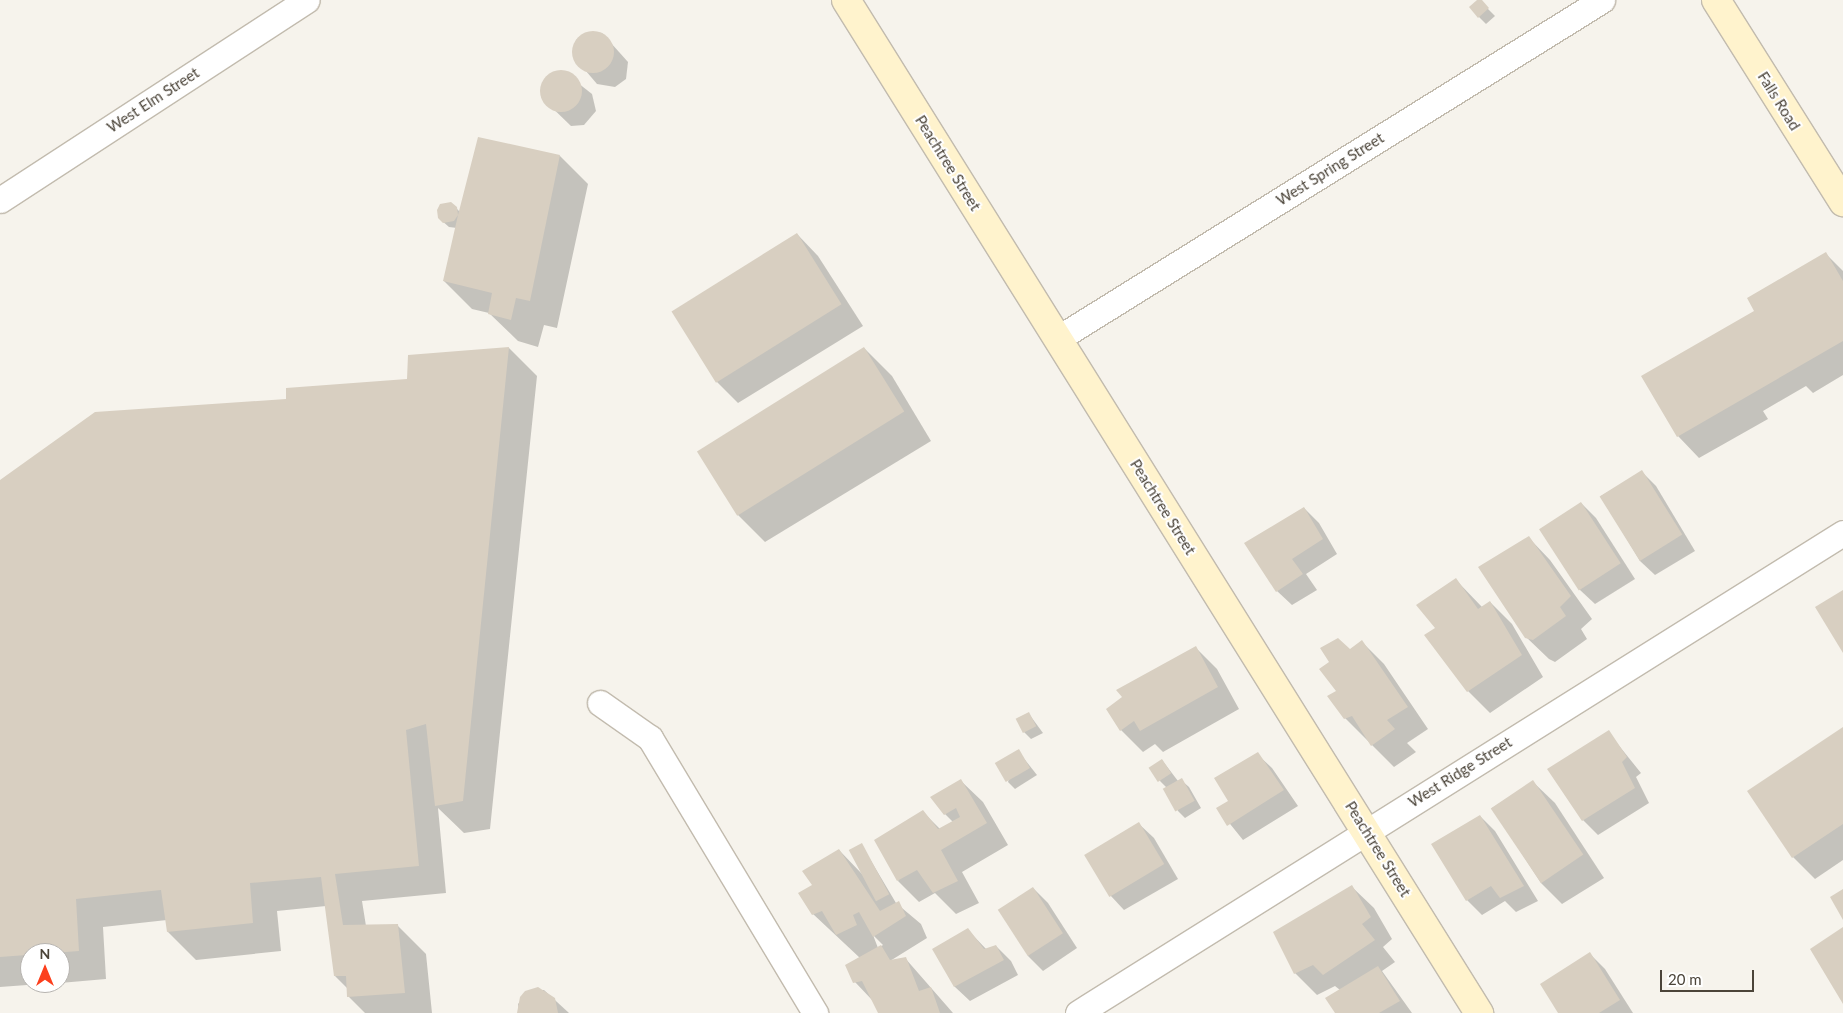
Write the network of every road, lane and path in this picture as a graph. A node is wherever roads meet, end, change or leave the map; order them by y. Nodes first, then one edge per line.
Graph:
1 (307, 0) edge
2 (846, 0) edge
3 (1602, 0) edge
4 (1716, 0) edge
5 (0, 200) edge
6 (1843, 202) edge
7 (1057, 338) junction
8 (1843, 533) edge
9 (600, 703) dead end
10 (1366, 831) junction
11 (815, 1013) edge
12 (1078, 1013) edge
13 (1479, 1013) edge

1 - 5 street, West Elm Street
2 - 7 main road, Peachtree Street
3 - 7 street, West Spring Street
4 - 6 main road, Falls Road
7 - 10 main road, Peachtree Street
8 - 10 street, West Ridge Street
9 - 11 street
10 - 12 street, West Ridge Street
10 - 13 main road, Peachtree Street

